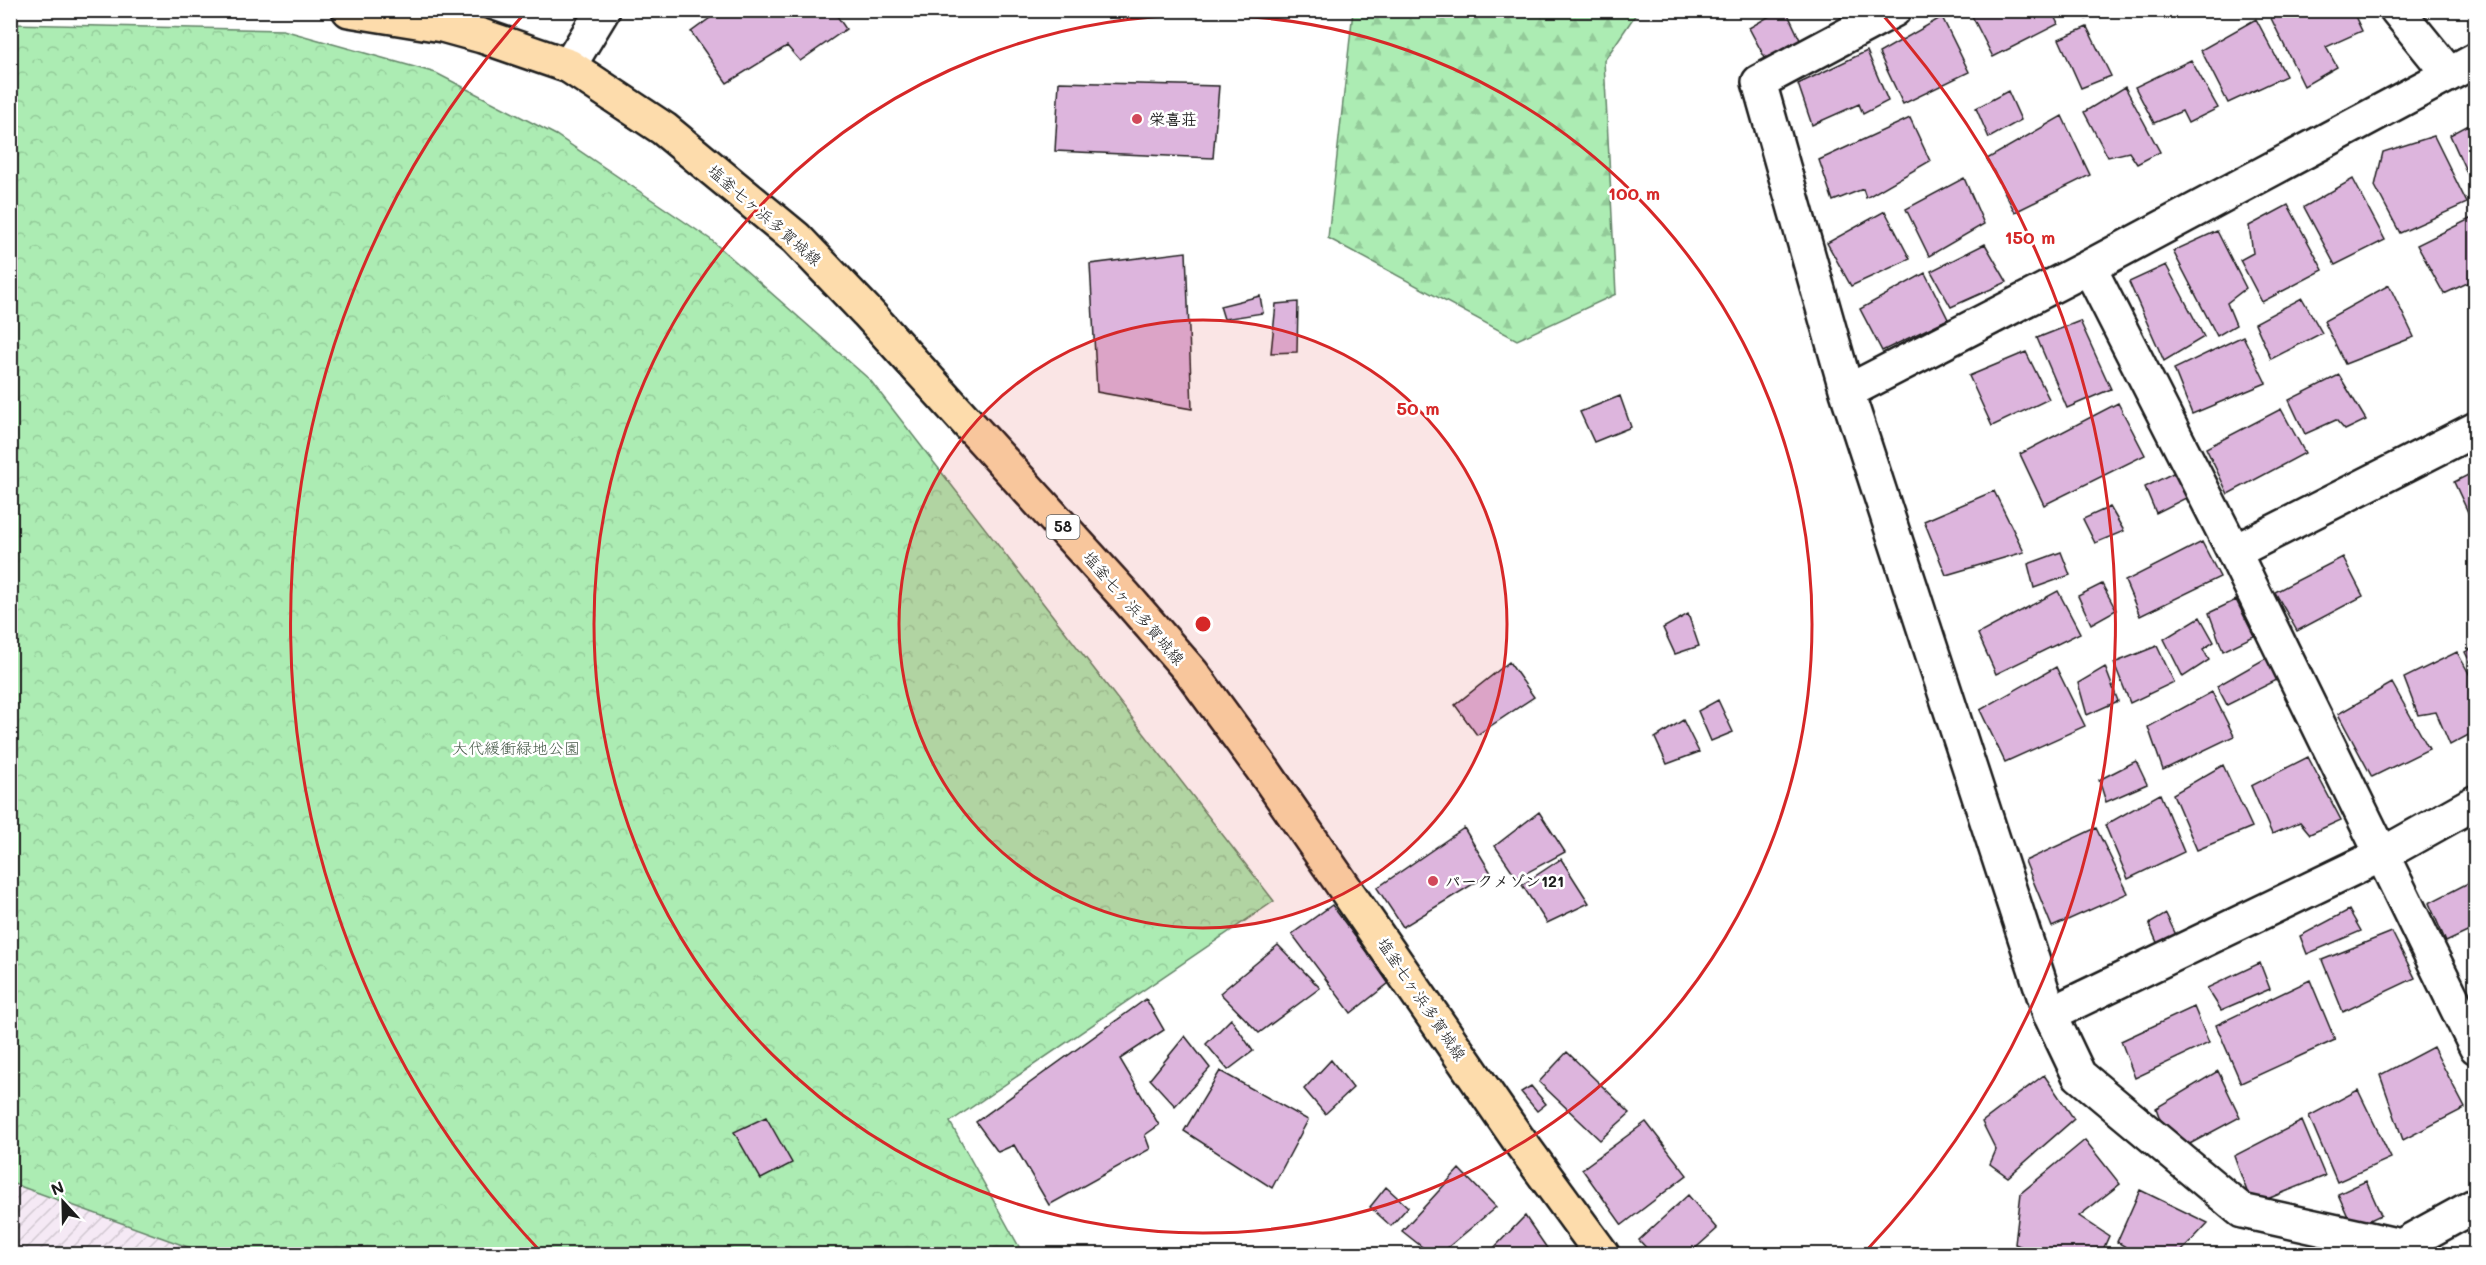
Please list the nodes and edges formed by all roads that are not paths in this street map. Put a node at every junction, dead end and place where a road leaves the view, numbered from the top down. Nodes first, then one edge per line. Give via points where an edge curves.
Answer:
1 (349, 10) edge
2 (603, 10) edge
3 (1894, 10) edge
4 (2397, 10) edge
5 (569, 66) junction
6 (2462, 67) edge
7 (2090, 267) junction
8 (1846, 392) junction
9 (2475, 429) edge
10 (2234, 552) junction
11 (2475, 802) edge
12 (2383, 855) junction
13 (2050, 1014) junction
14 (2475, 1047) edge
15 (2475, 1204) edge
16 (1602, 1254) edge

1 - 5 main road, 塩釜七ヶ浜多賀城線 / 58 via 442,25
2 - 5 street
3 - 8 street via 1759,82
4 - 6 street
5 - 16 main road, 塩釜七ヶ浜多賀城線 / 58 via 664,129 796,238 1192,673
6 - 7 street
7 - 8 street
7 - 10 street
8 - 13 street
9 - 10 street
10 - 12 street
11 - 12 street
12 - 13 street
12 - 14 street
13 - 15 street via 2079,1075 2242,1211 2401,1246

